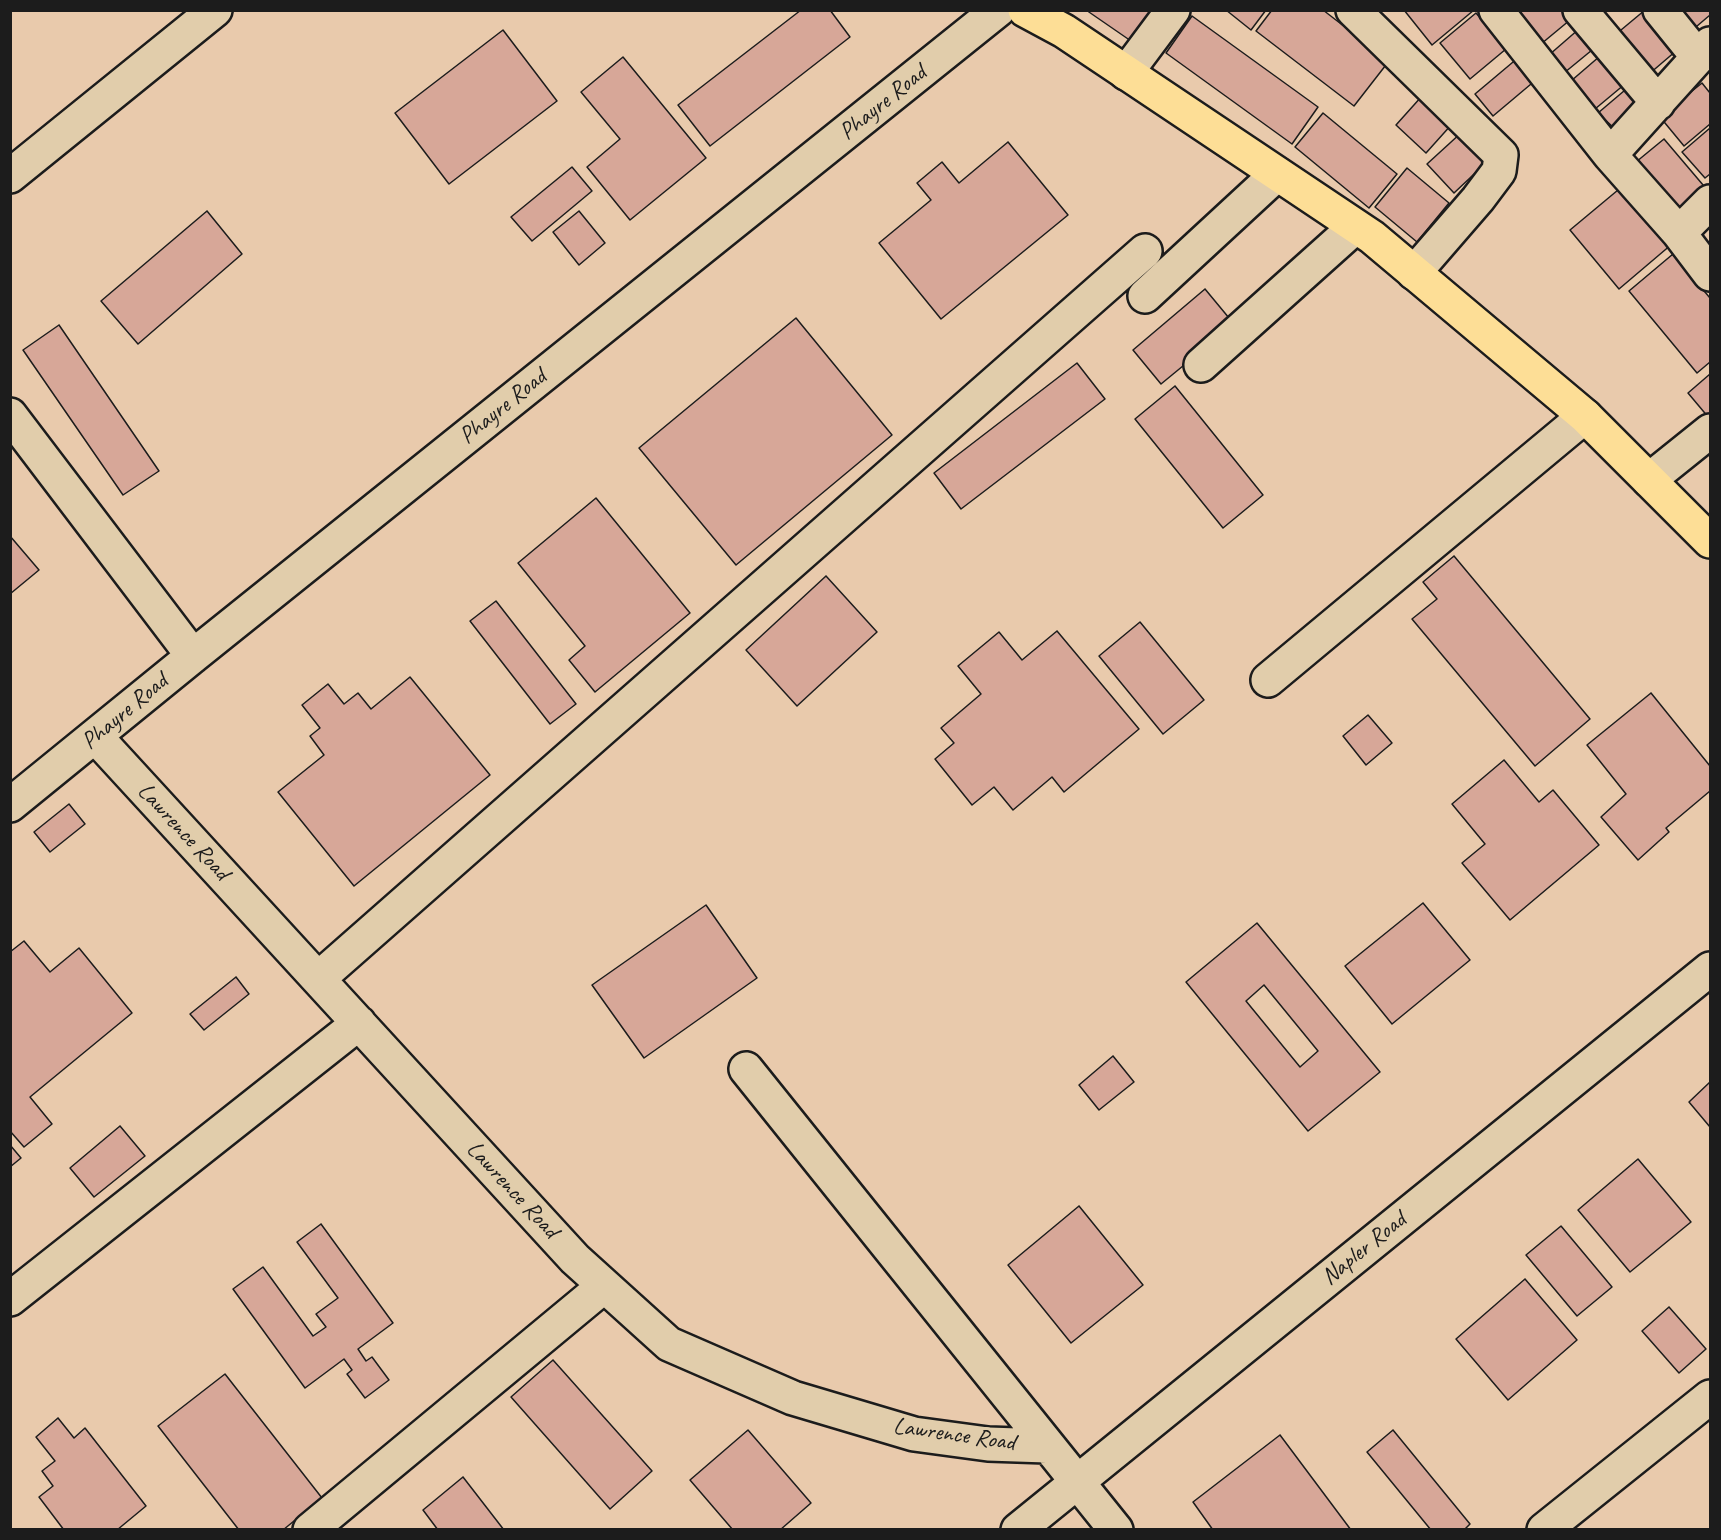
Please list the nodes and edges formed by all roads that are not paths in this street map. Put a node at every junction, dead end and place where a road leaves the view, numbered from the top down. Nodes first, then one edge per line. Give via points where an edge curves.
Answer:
1 (215, 10) edge
2 (998, 10) edge
3 (1025, 10) edge
4 (1173, 10) edge
5 (1353, 10) edge
6 (1496, 10) edge
7 (1580, 10) edge
8 (1660, 10) edge
9 (1704, 51) edge
10 (1126, 73) junction
11 (1658, 103) junction
12 (1610, 155) junction
13 (1277, 174) junction
14 (10, 176) edge
15 (1710, 202) edge
16 (1355, 227) junction
17 (1679, 233) junction
18 (1145, 251) dead end
19 (1414, 273) junction
20 (1710, 274) edge
21 (1145, 296) dead end
22 (1201, 365) dead end
23 (10, 415) edge
24 (1585, 416) junction
25 (1710, 431) edge
26 (1649, 480) junction
27 (1710, 541) edge
28 (193, 656) junction
29 (1268, 680) dead end
30 (95, 736) junction
31 (10, 805) edge
32 (1710, 969) edge
33 (318, 979) junction
34 (359, 1023) junction
35 (746, 1069) dead end
36 (604, 1286) junction
37 (10, 1299) edge
38 (1710, 1397) edge
39 (1047, 1446) junction
40 (1076, 1482) junction
41 (310, 1530) edge
42 (1018, 1530) edge
43 (1116, 1530) edge
44 (1544, 1530) edge

1 - 14 street
2 - 28 street, Phayre Road
3 - 10 highway
4 - 10 street
5 - 19 street via 1501,155 1499,171
6 - 12 street
7 - 11 street
8 - 9 street
9 - 11 street
10 - 13 highway
11 - 12 street
12 - 17 street
13 - 16 highway
13 - 21 street
15 - 17 street
16 - 19 highway
16 - 22 street
17 - 20 street
18 - 33 street
19 - 24 highway
23 - 28 street
24 - 26 highway
24 - 29 street
25 - 26 street
26 - 27 highway
28 - 30 street, Phayre Road
30 - 31 street, Phayre Road
30 - 33 street, Lawrence Road
32 - 40 street, Napler Road
33 - 34 street, Lawrence Road
34 - 36 street, Lawrence Road
34 - 37 street
35 - 39 street
36 - 39 street, Lawrence Road via 669,1344 793,1398 914,1434 988,1444
36 - 41 street
38 - 44 street
39 - 40 street
40 - 42 street, Napler Road
40 - 43 street

